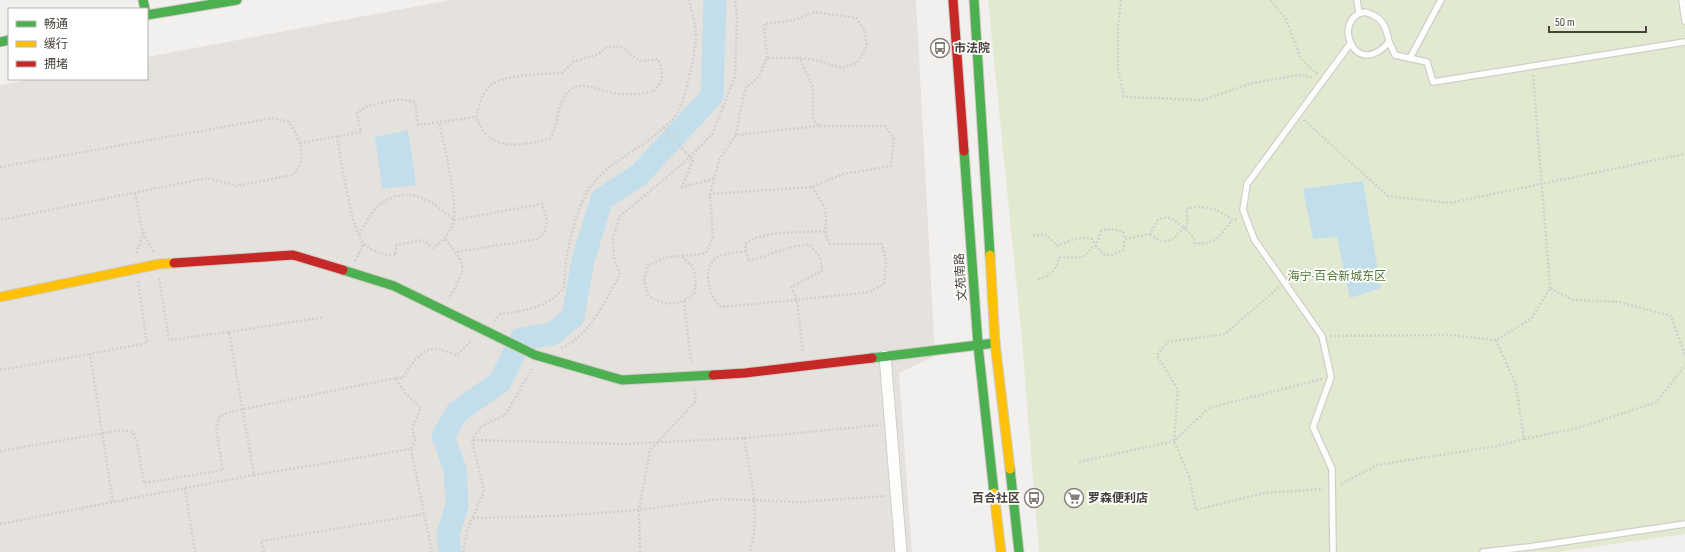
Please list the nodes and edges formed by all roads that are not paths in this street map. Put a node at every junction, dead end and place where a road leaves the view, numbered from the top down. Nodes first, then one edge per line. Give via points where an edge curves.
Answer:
1 (237, 0) edge
2 (953, 0) edge
3 (974, 0) edge
4 (1356, 0) edge
5 (1441, 0) edge
6 (1682, 0) edge
7 (1359, 13) junction
8 (148, 15) edge
9 (1685, 21) edge
10 (1389, 42) junction
11 (1685, 42) edge
12 (1350, 44) junction
13 (1410, 58) junction
14 (0, 297) edge
15 (995, 343) junction
16 (978, 345) junction
17 (885, 356) junction
18 (1685, 524) edge
19 (901, 552) edge
20 (1001, 552) edge
21 (1019, 552) edge
22 (1333, 552) edge
23 (1483, 552) edge

1 - 8 main road
2 - 16 main road, 文苑南路
3 - 15 main road
4 - 7 lane
5 - 13 lane
6 - 9 lane
7 - 10 lane via 1375,15 1382,20 1388,32
7 - 12 lane via 1352,19 1349,27
10 - 12 lane via 1383,49 1365,54 1356,52
10 - 13 lane via 1395,55
11 - 13 lane via 1433,82 1427,62
12 - 22 lane via 1247,184 1243,210 1254,239 1322,336 1331,377 1314,428 1332,469
14 - 17 main road via 157,264 293,255 394,286 537,356 622,380 745,373
15 - 16 main road
15 - 21 main road
16 - 17 main road
16 - 20 main road, 文苑南路
17 - 19 street
18 - 23 lane

